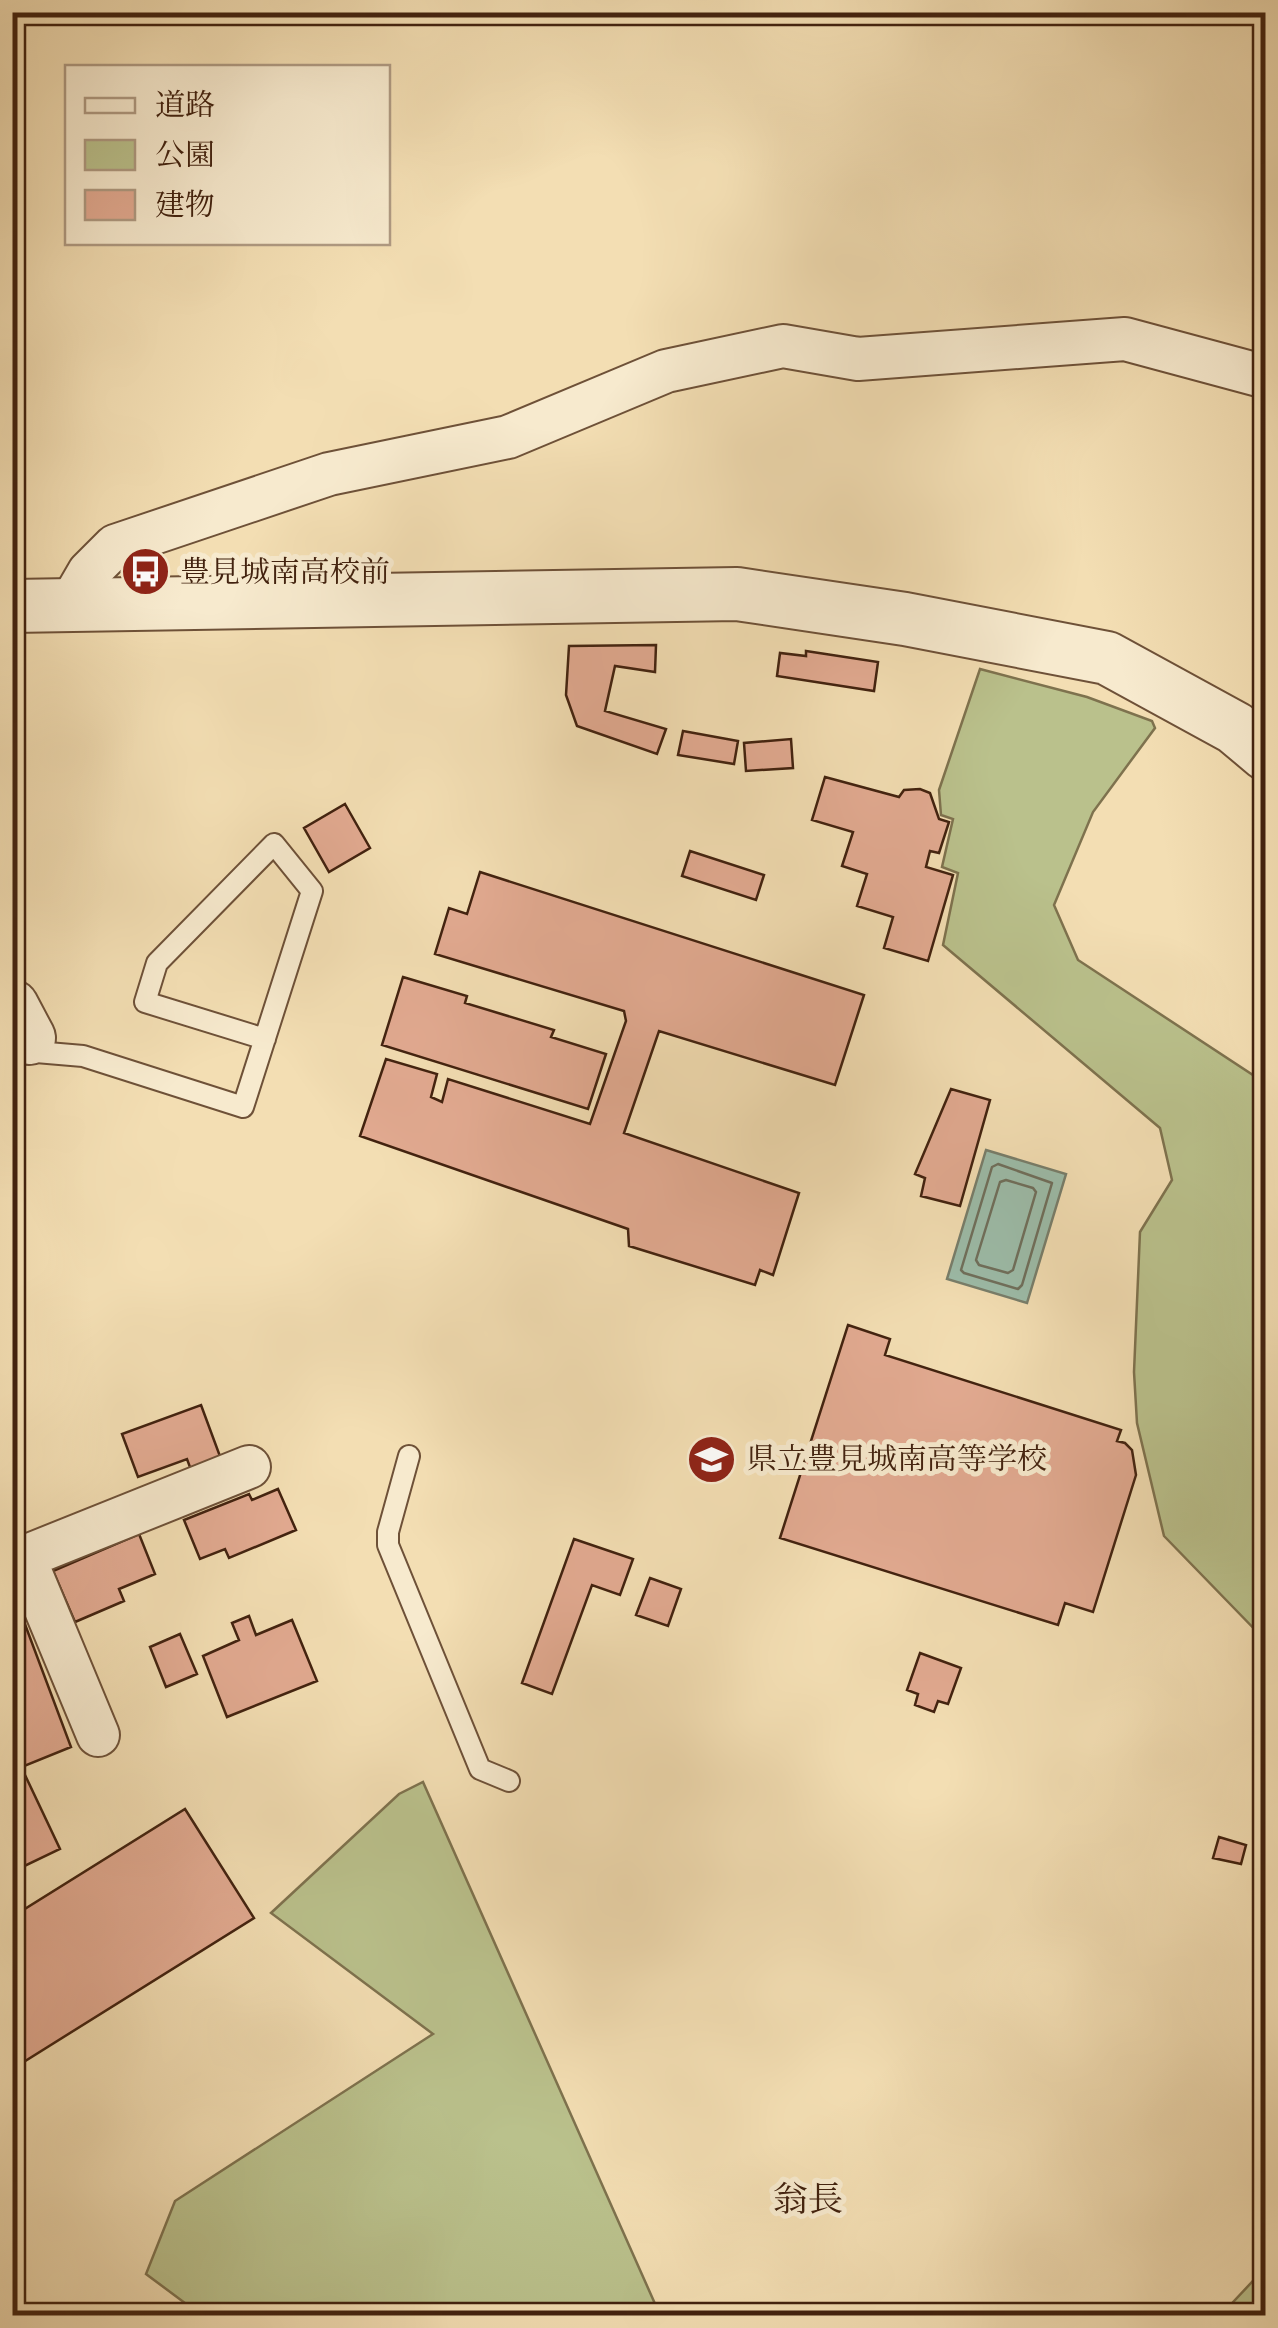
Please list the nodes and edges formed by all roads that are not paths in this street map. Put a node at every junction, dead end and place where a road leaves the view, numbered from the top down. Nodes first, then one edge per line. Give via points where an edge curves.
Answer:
1 (1266, 377) edge
2 (71, 603) junction
3 (12, 606) edge
4 (1266, 754) edge
5 (26, 1032) edge
6 (265, 1039) junction
7 (409, 1456) dead end
8 (248, 1467) dead end
9 (18, 1560) edge
10 (98, 1735) dead end
11 (509, 1780) dead end

1 - 2 street via 1125,339 858,359 783,346 666,371 508,436 329,474 115,546
2 - 3 street
2 - 4 street via 737,594 1107,658 1235,728
5 - 6 lane via 244,1107
6 - 6 lane via 312,891 274,844 157,963 146,1002
7 - 11 lane via 388,1544 480,1769
8 - 9 street
9 - 10 street

